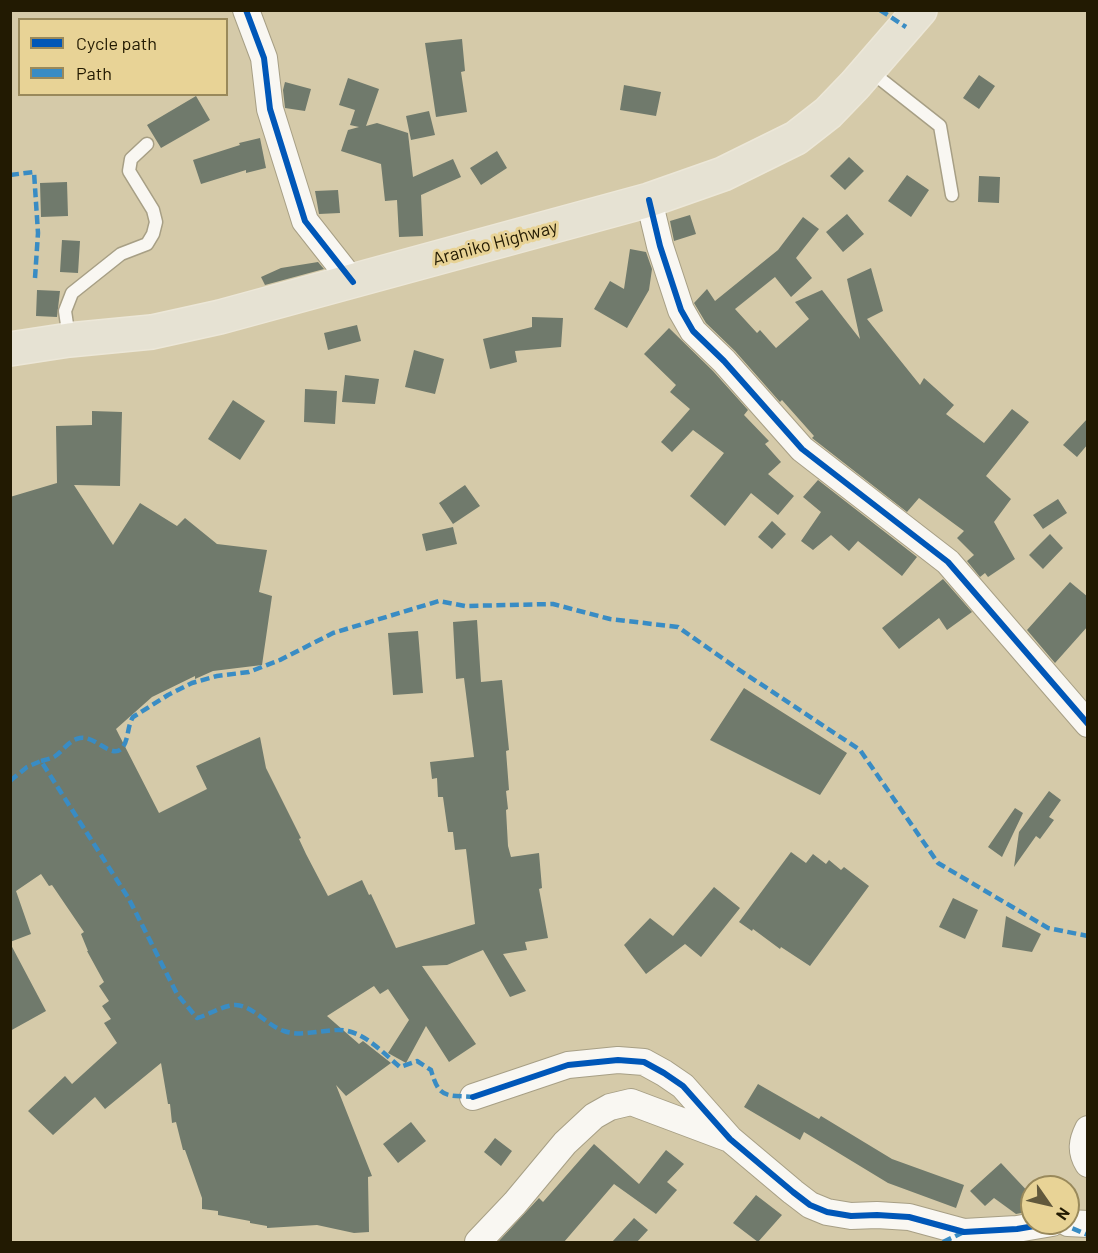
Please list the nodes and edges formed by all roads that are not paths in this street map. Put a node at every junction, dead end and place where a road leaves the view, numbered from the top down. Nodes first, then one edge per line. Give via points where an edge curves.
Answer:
1 (246, 10) edge
2 (920, 10) edge
3 (869, 69) junction
4 (147, 144) dead end
5 (952, 195) dead end
6 (649, 200) junction
7 (353, 282) junction
8 (69, 340) junction
9 (10, 349) edge
10 (1088, 724) edge
11 (473, 1097) dead end
12 (1088, 1129) edge
13 (730, 1139) junction
14 (1088, 1164) edge
15 (1020, 1228) edge
16 (478, 1242) edge

1 - 7 street via 264,58 270,109 304,221
2 - 3 highway, Araniko Highway
3 - 5 lane via 940,126
3 - 6 highway, Araniko Highway via 828,113 796,138 723,174
4 - 8 lane via 131,159 129,171 153,210 153,234 147,244 121,254 72,293 65,311
6 - 7 highway, Araniko Highway
6 - 10 street via 681,310 693,331 802,448 948,562
7 - 8 highway, Araniko Highway via 152,332
8 - 9 highway, Araniko Highway
11 - 13 street via 568,1065 618,1060 644,1062 683,1086
12 - 14 street via 1081,1142
13 - 15 street via 810,1205 827,1212 909,1217 964,1232
13 - 16 street via 631,1102 610,1107 565,1143

